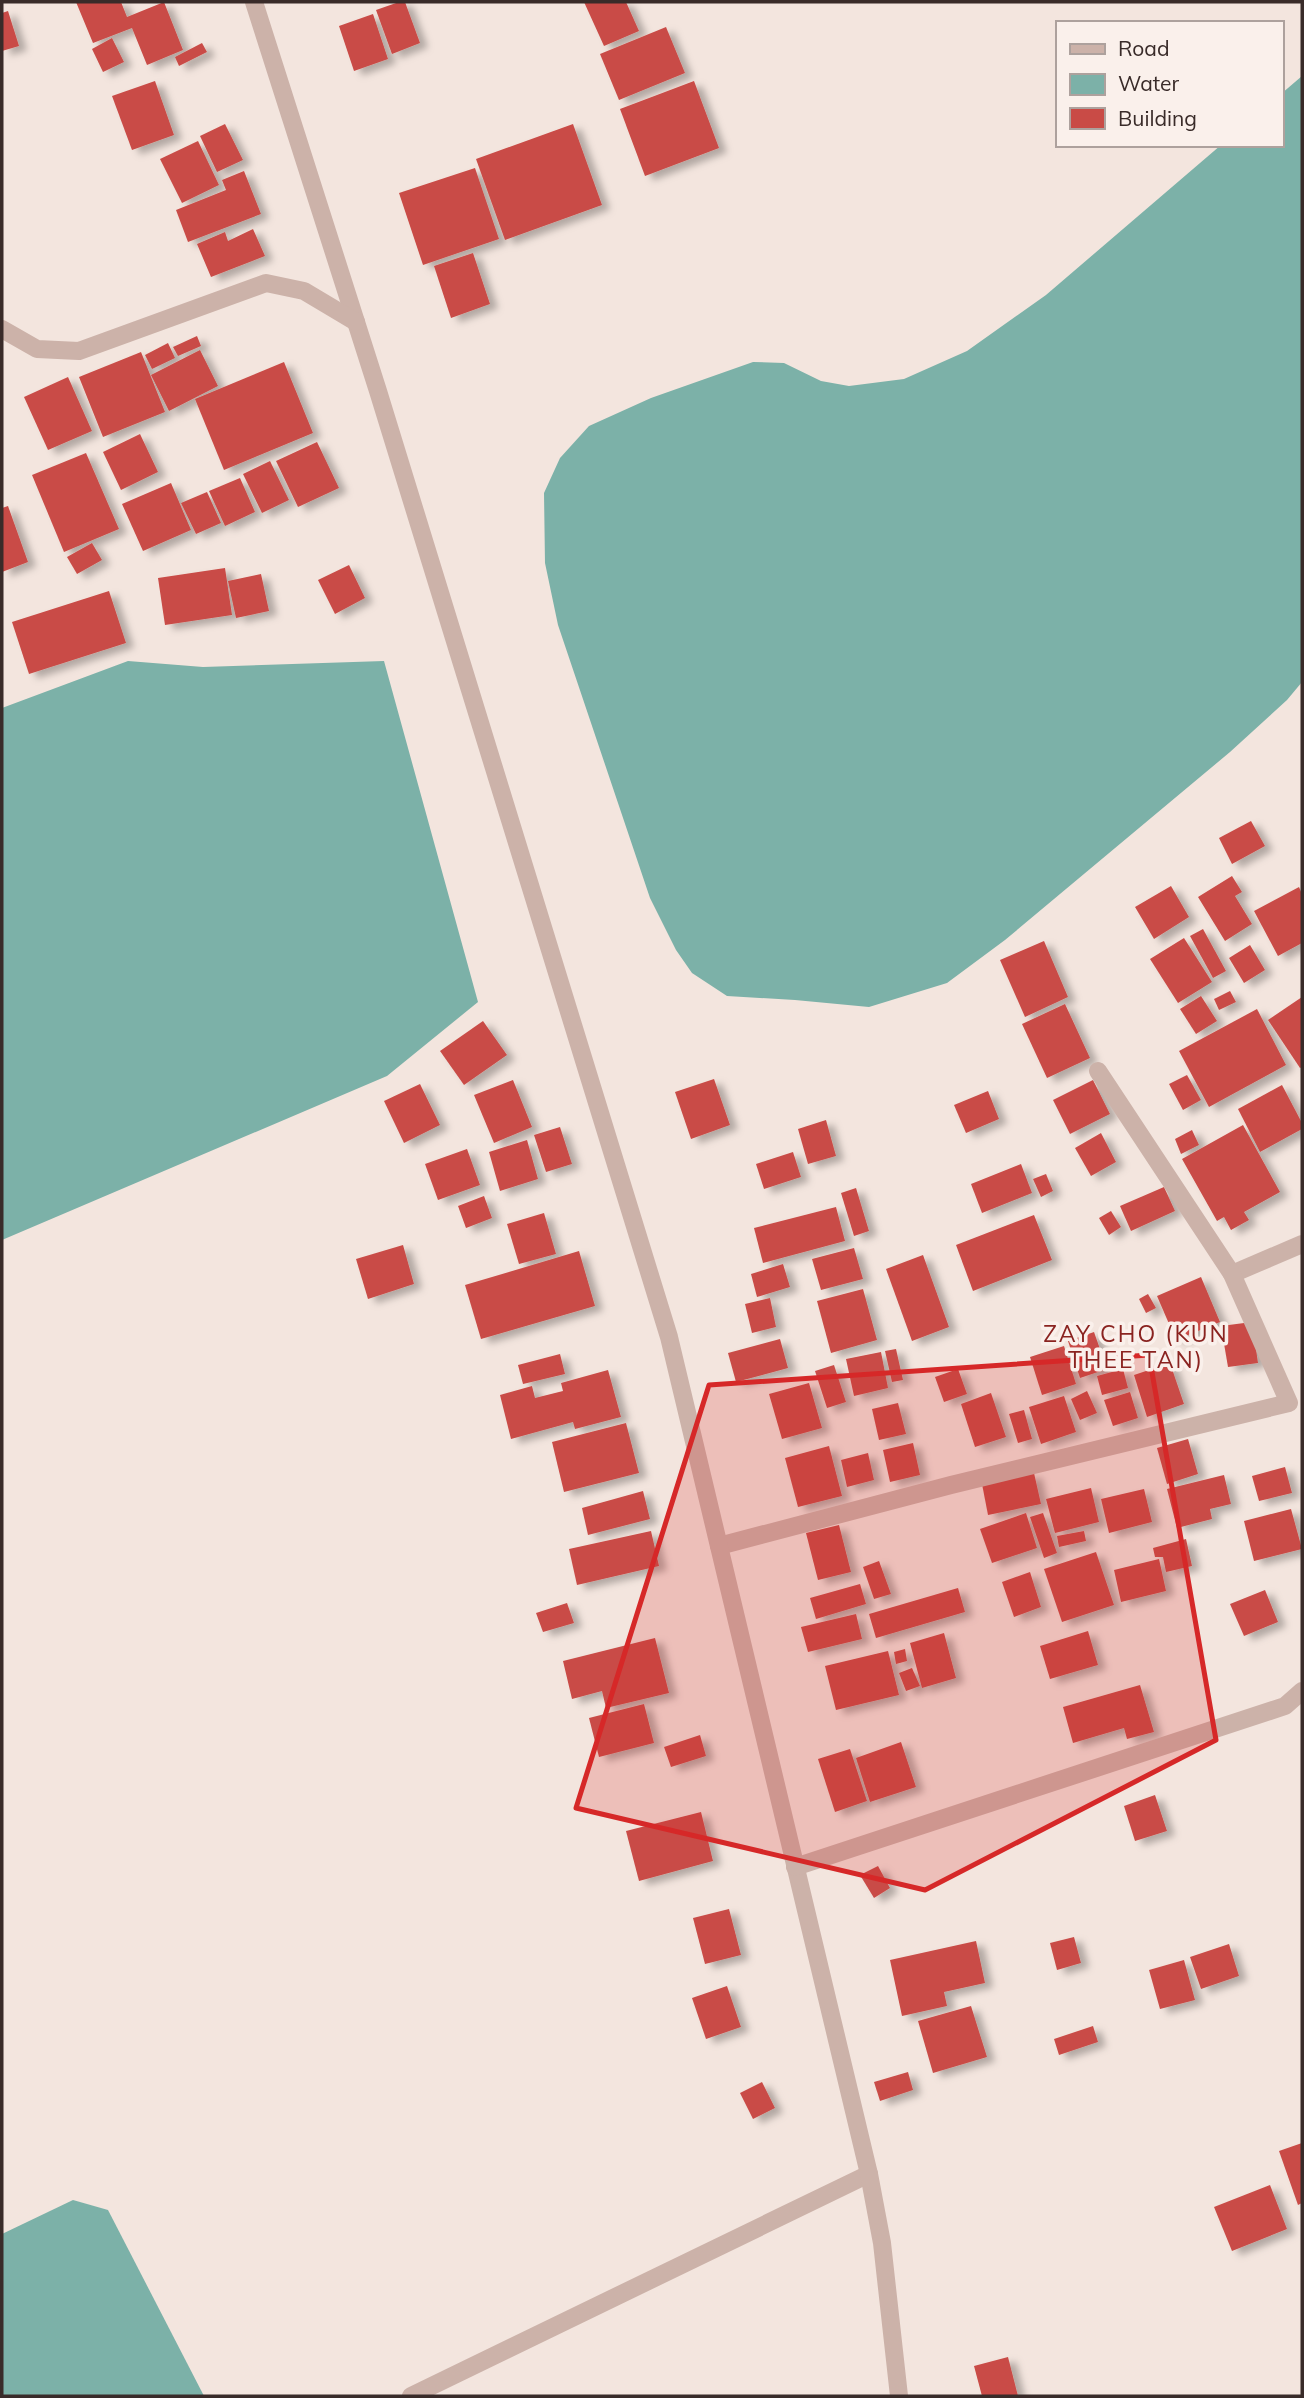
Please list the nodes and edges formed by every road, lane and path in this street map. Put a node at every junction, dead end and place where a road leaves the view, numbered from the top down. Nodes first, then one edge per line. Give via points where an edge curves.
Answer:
1 (254, 2) edge
2 (356, 322) junction
3 (2, 329) edge
4 (1098, 1071) dead end
5 (1302, 1244) edge
6 (1232, 1274) junction
7 (719, 1546) junction
8 (1302, 1691) edge
9 (795, 1867) junction
10 (869, 2174) junction
11 (411, 2396) edge
12 (899, 2396) edge

1 - 2 street
2 - 3 street via 304,291 266,283 79,351 37,349
2 - 7 street via 669,1337
4 - 6 street
5 - 6 street
6 - 7 street via 1289,1404
7 - 9 street
8 - 9 street via 1285,1706
9 - 10 street
10 - 11 street
10 - 12 street via 882,2243

